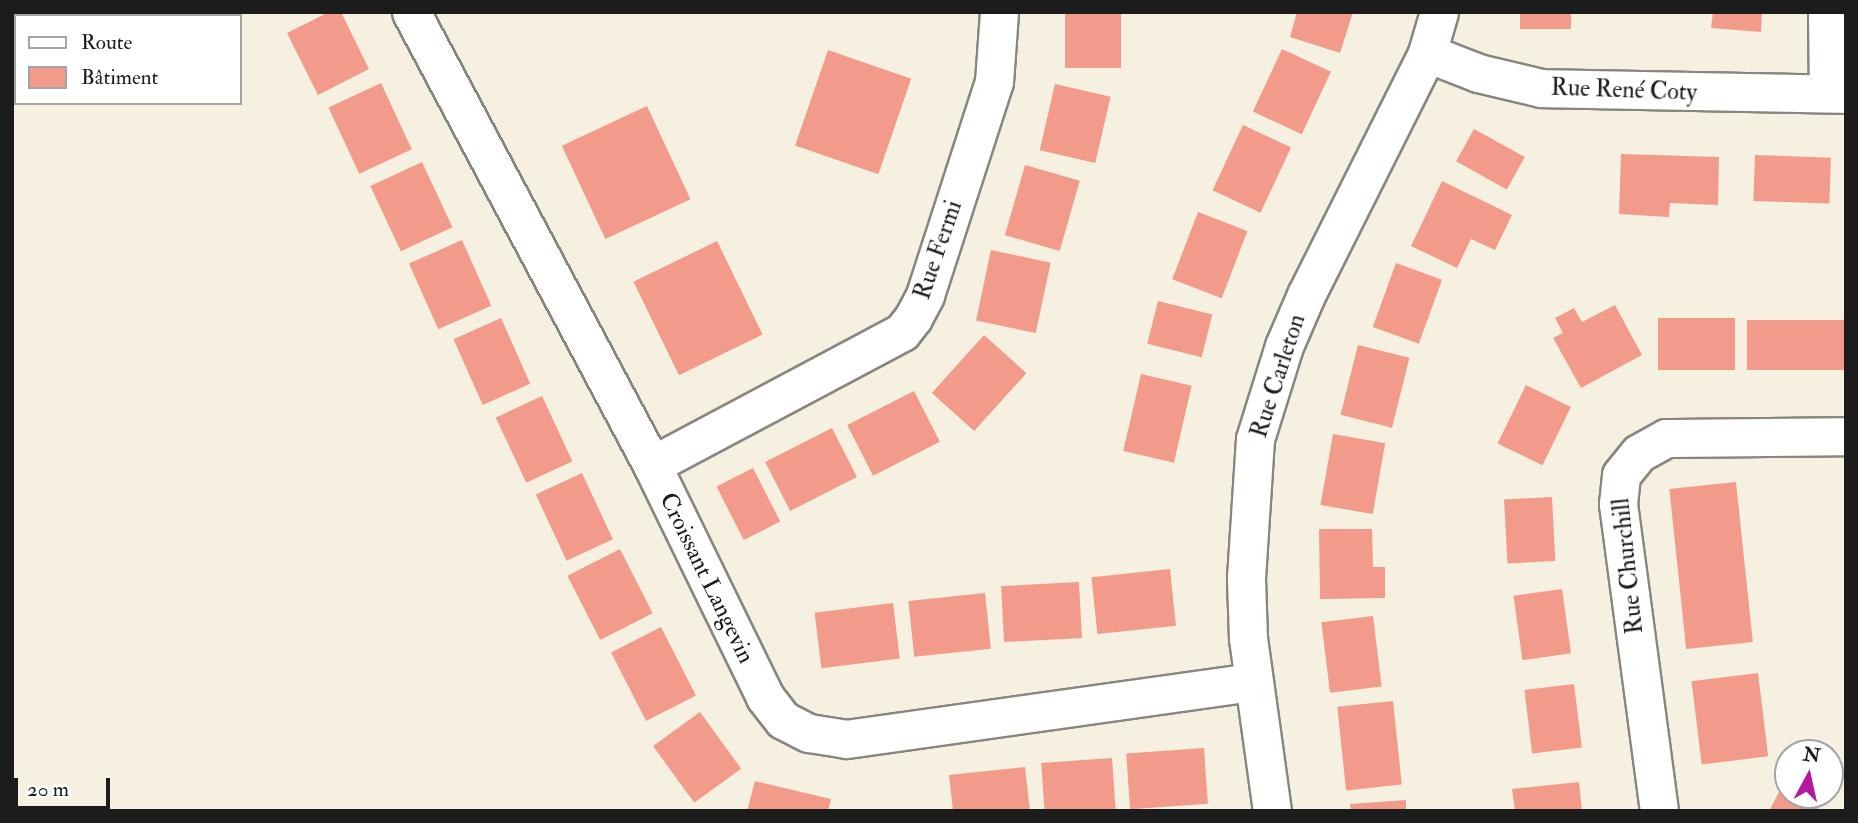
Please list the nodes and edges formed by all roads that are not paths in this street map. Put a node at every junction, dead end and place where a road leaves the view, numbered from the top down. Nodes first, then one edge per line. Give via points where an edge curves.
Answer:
1 (411, 12) edge
2 (999, 12) edge
3 (1439, 12) edge
4 (1828, 12) edge
5 (1427, 53) junction
6 (1837, 93) edge
7 (1846, 436) edge
8 (652, 465) junction
9 (1254, 682) junction
10 (1272, 811) edge
11 (1659, 811) edge

1 - 8 street, Croissant Langevin
2 - 8 street, Rue Fermi via 994,82 925,295 913,318 902,331
3 - 5 street, Rue Carleton
4 - 6 street, Rue René Coty
5 - 6 street, Rue René Coty via 1478,73 1541,88
5 - 9 street, Rue Carleton via 1306,295 1284,346 1255,439 1245,578
7 - 11 street, Rue Churchill via 1666,438 1639,453 1621,475 1619,515
8 - 9 street, Croissant Langevin via 765,697 783,719 809,733 846,739
9 - 10 street, Rue Carleton

